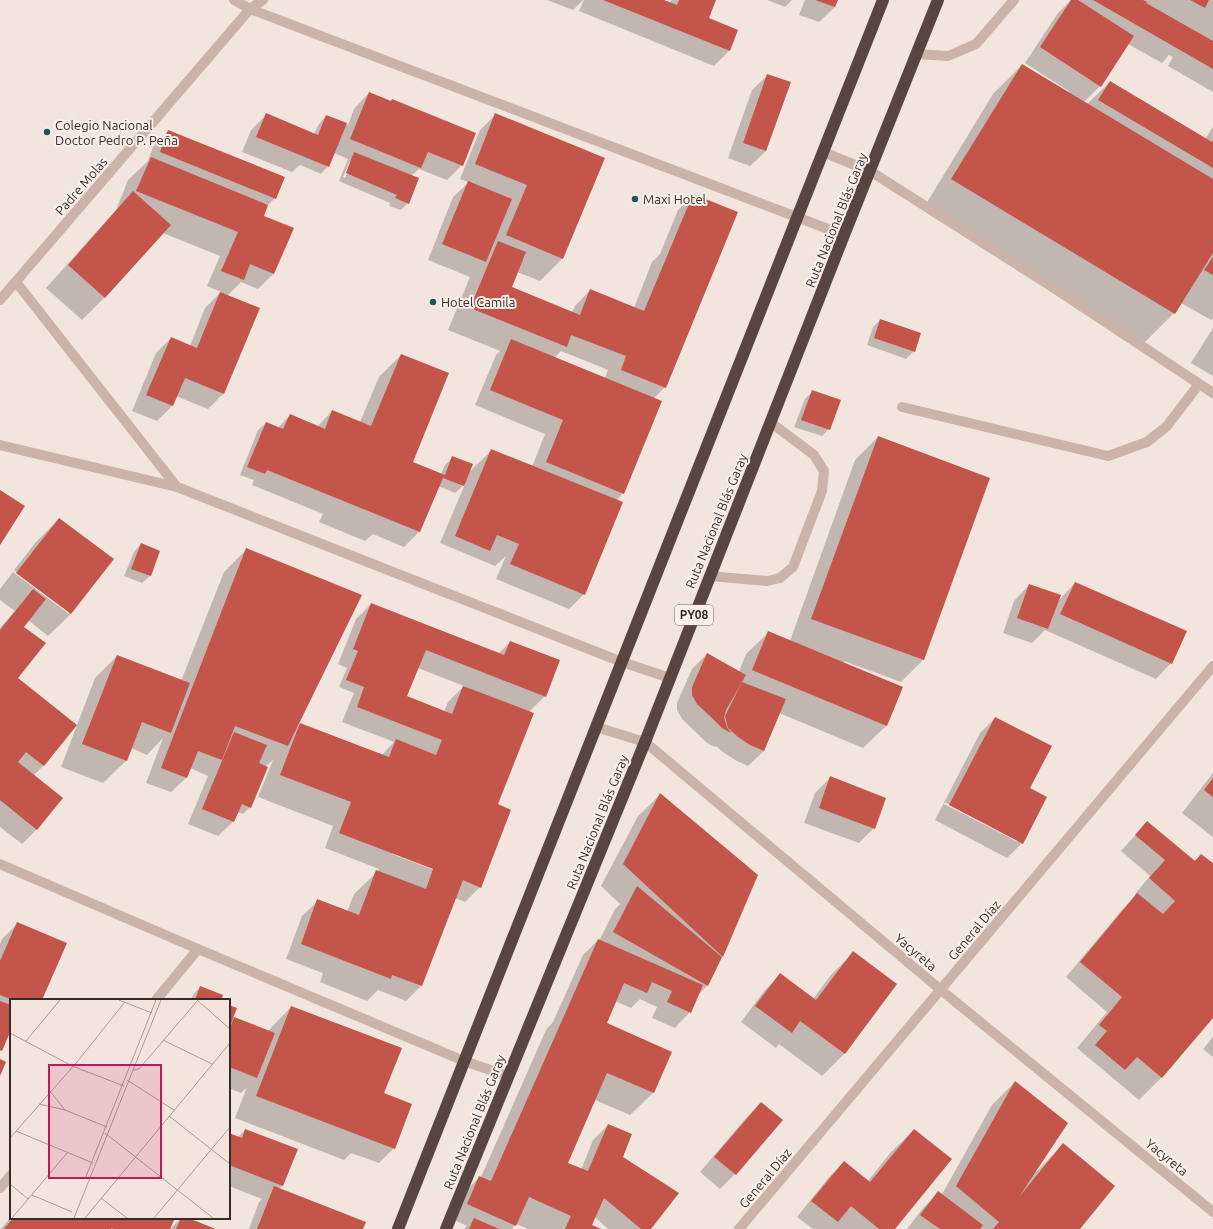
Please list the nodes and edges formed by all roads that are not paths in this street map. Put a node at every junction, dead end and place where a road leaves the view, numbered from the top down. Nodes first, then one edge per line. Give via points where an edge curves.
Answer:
1 (234, 0) edge
2 (263, 0) edge
3 (883, 0) edge
4 (938, 0) edge
5 (1014, 0) edge
6 (250, 9) junction
7 (917, 54) junction
8 (823, 152) junction
9 (870, 171) junction
10 (797, 217) junction
11 (844, 235) junction
12 (16, 282) junction
13 (0, 300) edge
14 (1199, 384) junction
15 (1213, 393) edge
16 (902, 407) dead end
17 (770, 422) junction
18 (0, 445) edge
19 (177, 487) junction
20 (709, 576) junction
21 (622, 662) junction
22 (1213, 666) edge
23 (670, 678) junction
24 (596, 727) junction
25 (645, 742) junction
26 (0, 864) edge
27 (198, 949) junction
28 (941, 990) junction
29 (157, 999) edge
30 (464, 1060) junction
31 (508, 1076) junction
32 (10, 1175) edge
33 (0, 1188) edge
34 (1213, 1212) edge
35 (398, 1229) edge
36 (446, 1229) edge
37 (740, 1229) edge

1 - 6 street
2 - 6 street, Padre Molas
3 - 8 highway
4 - 7 highway, Ruta Nacional Blás Garay / PY08
5 - 7 street via 976,44 948,56
6 - 10 street
6 - 12 street, Padre Molas
7 - 9 highway, Ruta Nacional Blás Garay / PY08
8 - 9 street
8 - 10 highway
9 - 11 highway, Ruta Nacional Blás Garay / PY08
9 - 14 street
10 - 11 street
10 - 21 highway
11 - 17 highway, Ruta Nacional Blás Garay / PY08
12 - 13 street, Padre Molas
12 - 19 street
14 - 15 street
14 - 16 street via 1167,426 1147,442 1108,456
17 - 20 highway, Ruta Nacional Blás Garay / PY08
17 - 20 street via 814,456 824,471 822,491 793,567 780,578 767,581
18 - 19 street
19 - 21 street
20 - 23 highway, Ruta Nacional Blás Garay / PY08
21 - 23 street
21 - 24 highway
22 - 28 street, General Díaz
23 - 25 highway, Ruta Nacional Blás Garay / PY08
24 - 25 street, Yacyreta
24 - 30 highway
25 - 28 street, Yacyreta
25 - 31 highway, Ruta Nacional Blás Garay / PY08
26 - 27 street
27 - 29 street
27 - 30 street
28 - 34 street, Yacyreta
28 - 37 street, General Díaz
30 - 31 street
30 - 35 highway
31 - 36 highway, Ruta Nacional Blás Garay / PY08
32 - 33 street

